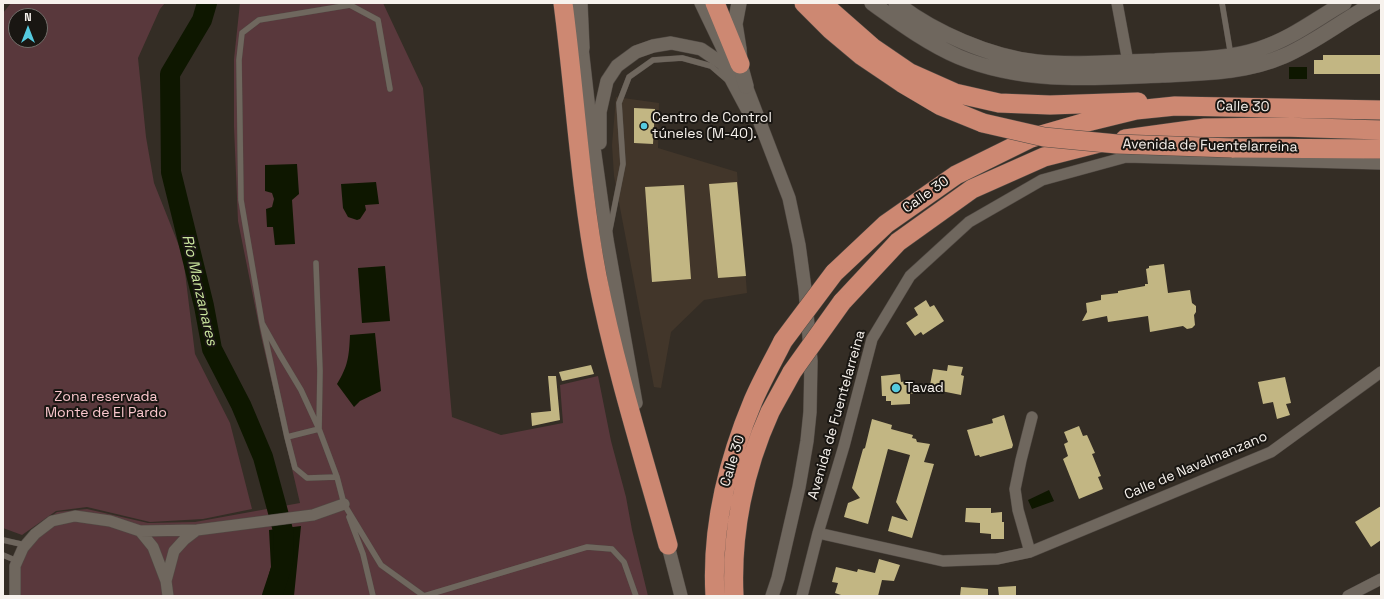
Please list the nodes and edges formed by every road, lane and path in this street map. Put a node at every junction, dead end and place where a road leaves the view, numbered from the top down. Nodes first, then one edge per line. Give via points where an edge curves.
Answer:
1 (563, 3) edge
2 (579, 3) edge
3 (701, 3) edge
4 (715, 3) edge
5 (739, 3) edge
6 (804, 3) edge
7 (822, 3) edge
8 (872, 3) edge
9 (896, 3) edge
10 (1117, 3) edge
11 (1222, 3) edge
12 (1344, 3) edge
13 (1375, 3) edge
14 (582, 48) joint
15 (867, 51) junction
16 (1231, 56) junction
17 (1128, 62) junction
18 (740, 64) junction
19 (740, 85) junction
20 (390, 89) dead end
21 (1175, 106) junction
22 (1381, 110) edge
23 (1381, 130) edge
24 (1381, 149) edge
25 (1381, 164) edge
26 (600, 188) junction
27 (607, 240) junction
28 (316, 263) dead end
29 (262, 323) junction
30 (1381, 372) edge
31 (1032, 417) dead end
32 (319, 429) junction
33 (287, 437) junction
34 (337, 477) junction
35 (344, 504) junction
36 (197, 530) junction
37 (140, 531) junction
38 (818, 533) junction
39 (3, 540) edge
40 (26, 545) junction
41 (668, 545) junction
42 (1030, 552) junction
43 (3, 555) edge
44 (17, 561) junction
45 (1381, 579) edge
46 (166, 581) junction
47 (15, 596) edge
48 (168, 596) edge
49 (373, 596) edge
50 (424, 596) edge
51 (636, 596) edge
52 (681, 596) edge
53 (715, 596) edge
54 (734, 596) edge
55 (772, 596) edge
56 (802, 596) edge
57 (1348, 596) edge

1 - 41 highway via 584,202 598,276 614,350
2 - 14 main road
3 - 19 street
4 - 18 highway
5 - 18 main road via 734,24
6 - 15 highway via 831,30
7 - 15 highway
8 - 13 main road via 925,40 976,63 1011,72 1069,78 1207,73 1254,66 1290,53
9 - 17 main road via 963,41 1020,59 1071,64
10 - 17 street
11 - 16 lane
12 - 16 main road via 1278,42
14 - 26 street
15 - 21 highway via 956,93 998,103 1050,105 1134,101
15 - 24 highway, bridge via 902,84 942,106 983,123 1044,137 1110,144
16 - 17 main road
18 - 19 main road
19 - 26 street via 723,64 701,49 670,43 636,52 617,66 607,81 600,112
19 - 27 lane via 711,66 682,58 653,60 629,77 619,103 623,164
19 - 55 street via 789,198 805,289 811,361 807,440
20 - 29 lane via 378,20 350,5 259,20 242,32 241,200
21 - 22 highway, Calle 30
21 - 53 highway, Calle 30, bridge via 1136,110 1024,141 956,175 886,224 834,274 783,341 754,399 739,438 724,487 717,527
23 - 54 highway, Calle 30, bridge via 1205,128 1097,143 1044,157 972,189 898,242 842,302 792,372 771,412 756,448 744,489 737,528 733,571
25 - 38 street, Avenida de Fuentelarreina via 1126,157 1042,180 969,222 910,276 872,339
26 - 27 street
27 - 41 street via 637,408
28 - 32 lane via 320,371
29 - 32 lane via 302,390
29 - 33 lane
30 - 42 street, Calle de Navalmanzano via 1272,452
31 - 42 street via 1016,489 1018,510
32 - 33 lane
32 - 34 lane
33 - 34 lane via 295,468 307,478
34 - 35 lane
35 - 36 street via 313,515
35 - 49 lane via 363,554
35 - 50 lane via 381,565
36 - 37 street
36 - 46 street via 174,551
37 - 40 street via 110,521 75,516 52,521
37 - 46 street via 153,547
38 - 42 street, Calle de Navalmanzano via 943,561 996,559
38 - 56 street, Avenida de Fuentelarreina
39 - 40 lane
40 - 44 street
41 - 52 street
43 - 44 lane
44 - 47 street
45 - 57 street
46 - 48 street
50 - 51 lane via 587,548 612,549 624,562

